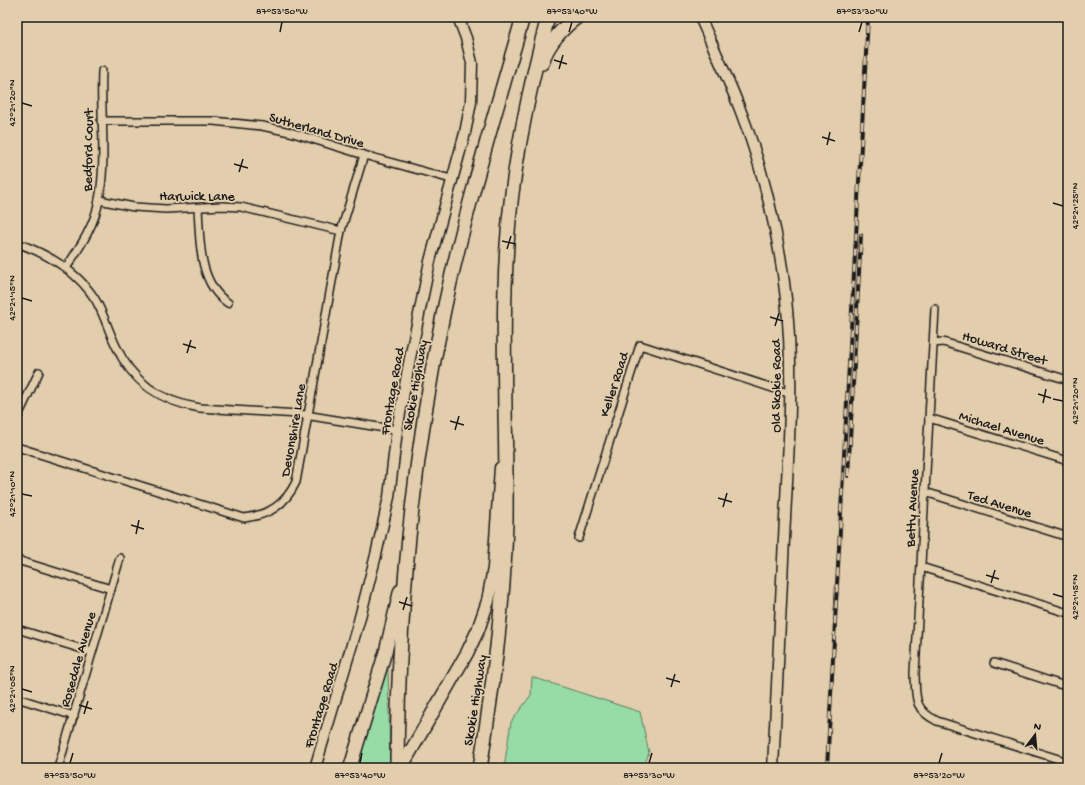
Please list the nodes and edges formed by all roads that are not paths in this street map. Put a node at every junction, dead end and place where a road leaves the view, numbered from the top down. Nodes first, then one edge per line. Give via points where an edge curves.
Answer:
1 (458, 17) edge
2 (523, 17) edge
3 (548, 17) edge
4 (577, 17) edge
5 (700, 17) edge
6 (102, 71) dead end
7 (101, 121) junction
8 (364, 155) junction
9 (516, 161) junction
10 (451, 179) junction
11 (99, 200) junction
12 (198, 208) junction
13 (341, 230) junction
14 (17, 243) edge
15 (66, 268) junction
16 (228, 303) dead end
17 (935, 310) dead end
18 (934, 343) junction
19 (39, 372) dead end
20 (1068, 380) edge
21 (791, 394) junction
22 (308, 416) junction
23 (17, 418) edge
24 (929, 418) junction
25 (504, 419) junction
26 (397, 430) junction
27 (17, 446) edge
28 (1068, 461) edge
29 (925, 492) junction
30 (1068, 537) edge
31 (579, 538) dead end
32 (120, 558) dead end
33 (17, 560) edge
34 (921, 567) junction
35 (404, 574) junction
36 (111, 589) junction
37 (1068, 613) edge
38 (17, 629) edge
39 (499, 642) junction
40 (92, 652) junction
41 (994, 663) dead end
42 (1068, 687) edge
43 (17, 698) edge
44 (74, 716) junction
45 (1068, 762) edge
46 (58, 768) edge
47 (315, 768) edge
48 (350, 768) edge
49 (397, 768) edge
50 (401, 768) edge
51 (480, 768) edge
52 (488, 768) edge
53 (773, 768) edge

1 - 10 street, Frontage Road via 469,49 473,77 471,102
2 - 35 highway, Skokie Highway via 476,182 444,311 420,444
3 - 9 highway, Skokie Highway via 531,83
4 - 9 highway via 559,33 544,58 525,140
5 - 21 street, Old Skokie Road via 741,112 764,186 786,298
6 - 7 street, Bedford Court
7 - 8 street, Sutherland Drive via 241,123 290,132
7 - 11 street, Bedford Court via 102,173
8 - 10 street, Sutherland Drive
8 - 13 street, Devonshire Lane
9 - 25 highway, Skokie Highway via 505,274
10 - 26 street, Frontage Road via 430,261
11 - 12 street, Harwick Lane via 134,207
11 - 15 street, Bedford Court via 83,242
12 - 13 street, Harwick Lane via 241,207
12 - 16 street via 200,241 206,273 214,292
13 - 22 street, Devonshire Lane
14 - 15 street via 44,254
15 - 22 street via 94,298 122,358 133,375 150,391 186,406
17 - 18 street, Betty Avenue
18 - 20 street, Howard Street via 943,342
18 - 24 street, Betty Avenue
19 - 23 street
21 - 31 street, Keller Road via 640,345
21 - 53 street, Old Skokie Road
22 - 26 street
22 - 27 street, Devonshire Lane via 296,482 290,494 273,510 244,518
24 - 28 street, Michael Avenue
24 - 29 street, Betty Avenue
25 - 39 highway, Skokie Highway via 506,523
25 - 50 main road via 494,568 488,601 467,653
26 - 47 street, Frontage Road via 389,497 376,554 359,621
29 - 30 street, Ted Avenue
29 - 34 street, Betty Avenue
32 - 36 street, Rosedale Avenue
33 - 36 street
34 - 37 street
34 - 45 street, Betty Avenue via 915,673 916,693 924,714 937,721
35 - 48 main road via 386,650
35 - 49 highway, Skokie Highway via 398,681
36 - 40 street, Rosedale Avenue
38 - 40 street
39 - 51 highway, Skokie Highway
39 - 52 highway via 497,706
40 - 44 street, Rosedale Avenue
41 - 42 street
43 - 44 street
44 - 46 street, Rosedale Avenue

